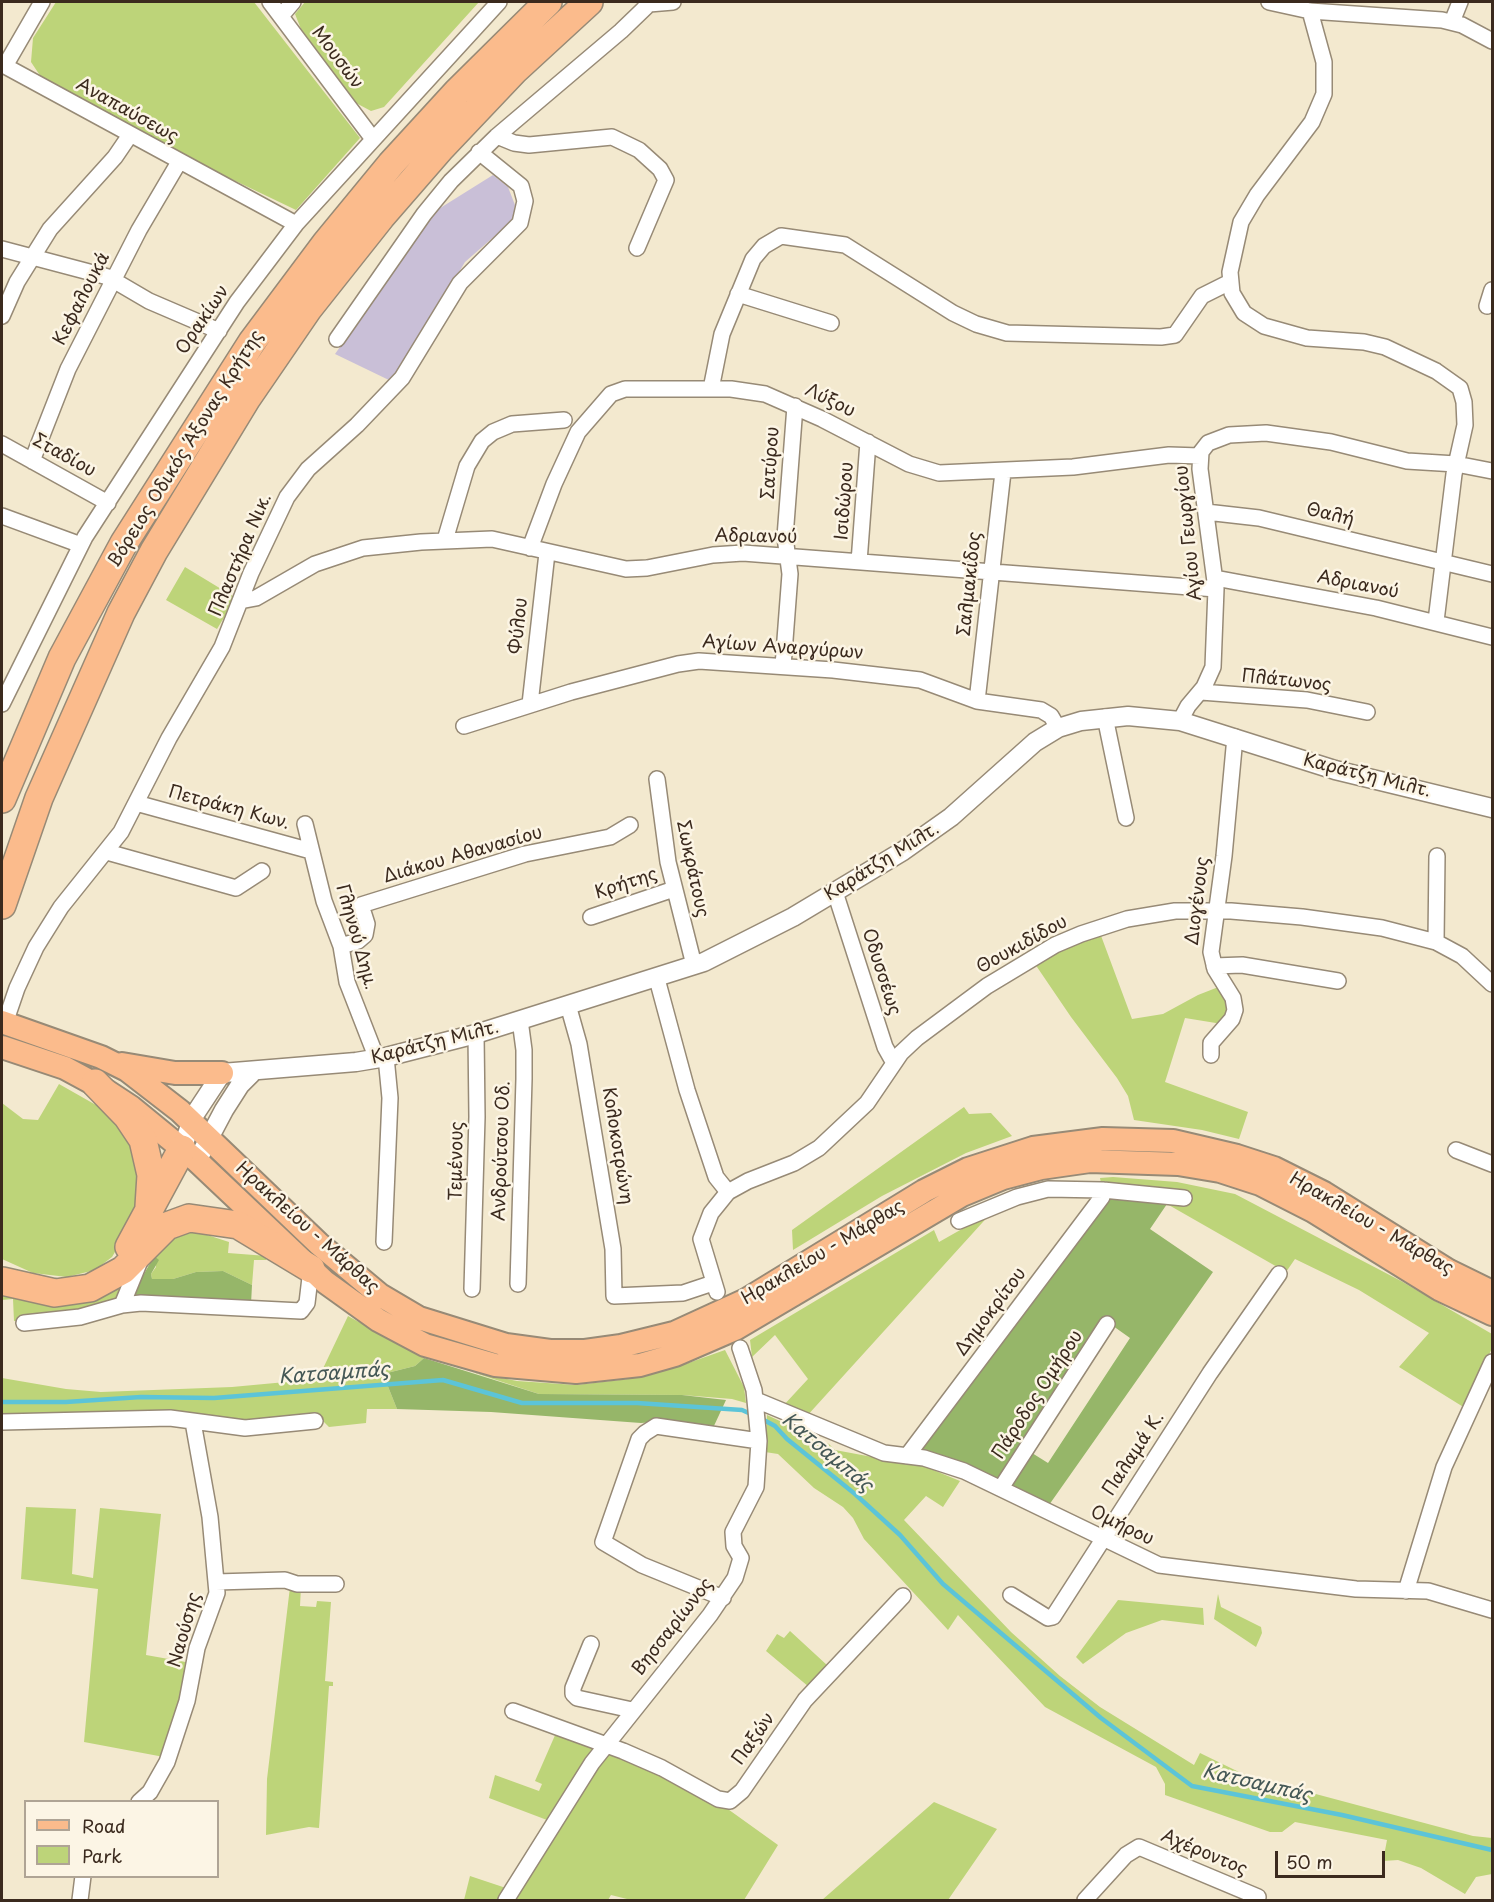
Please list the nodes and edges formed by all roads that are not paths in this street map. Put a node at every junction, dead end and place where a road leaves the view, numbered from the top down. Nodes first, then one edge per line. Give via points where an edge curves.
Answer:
1 (42, 2) edge
2 (270, 2) edge
3 (293, 2) edge
4 (499, 2) edge
5 (548, 2) edge
6 (589, 2) edge
7 (673, 2) edge
8 (1269, 2) edge
9 (1460, 2) edge
10 (647, 3) edge
11 (1310, 11) junction
12 (281, 16) junction
13 (1452, 22) junction
14 (1492, 41) edge
15 (3, 68) edge
16 (130, 135) junction
17 (497, 136) junction
18 (373, 139) junction
19 (479, 152) junction
20 (179, 162) junction
21 (296, 224) junction
22 (637, 248) dead end
23 (2, 249) edge
24 (32, 258) junction
25 (113, 279) junction
26 (1230, 282) junction
27 (1492, 290) edge
28 (738, 294) junction
29 (1487, 306) dead end
30 (2, 316) edge
31 (831, 323) dead end
32 (219, 330) junction
33 (337, 339) dead end
34 (711, 389) junction
35 (795, 406) junction
36 (564, 420) dead end
37 (868, 442) junction
38 (2, 444) edge
39 (1200, 456) junction
40 (32, 461) junction
41 (1456, 464) junction
42 (1492, 471) edge
43 (1003, 472) junction
44 (108, 502) junction
45 (1206, 512) junction
46 (2, 516) edge
47 (445, 540) junction
48 (81, 545) junction
49 (530, 548) junction
50 (547, 553) junction
51 (787, 556) junction
52 (1445, 561) junction
53 (860, 562) junction
54 (991, 572) junction
55 (1492, 574) edge
56 (1216, 583) junction
57 (240, 601) junction
58 (1436, 621) junction
59 (1492, 637) edge
60 (783, 666) junction
61 (1201, 692) junction
62 (977, 701) junction
63 (2, 704) edge
64 (530, 704) junction
65 (1367, 712) dead end
66 (1106, 717) junction
67 (1180, 721) junction
68 (464, 726) dead end
69 (1058, 728) junction
70 (1235, 737) junction
71 (657, 779) dead end
72 (2, 799) edge
73 (136, 803) junction
74 (1492, 808) edge
75 (1126, 818) dead end
76 (305, 824) dead end
77 (630, 825) dead end
78 (311, 851) junction
79 (107, 852) junction
80 (1437, 856) dead end
81 (262, 871) dead end
82 (674, 889) junction
83 (835, 892) junction
84 (2, 905) edge
85 (1215, 910) junction
86 (591, 917) dead end
87 (1436, 942) junction
88 (341, 946) junction
89 (694, 965) junction
90 (1214, 966) junction
91 (657, 979) junction
92 (1338, 981) dead end
93 (1492, 984) edge
94 (568, 1005) junction
95 (520, 1020) junction
96 (3, 1022) edge
97 (476, 1034) junction
98 (2, 1047) edge
99 (1211, 1055) dead end
100 (382, 1058) junction
101 (116, 1063) junction
102 (894, 1063) junction
103 (254, 1071) junction
104 (222, 1073) junction
105 (94, 1083) junction
106 (191, 1121) junction
107 (196, 1149) junction
108 (1456, 1150) dead end
109 (1492, 1164) edge
110 (1103, 1190) junction
111 (728, 1192) junction
112 (1184, 1198) dead end
113 (958, 1221) dead end
114 (146, 1238) junction
115 (384, 1242) dead end
116 (2, 1267) edge
117 (311, 1269) junction
118 (1279, 1274) dead end
119 (2, 1281) edge
120 (518, 1284) dead end
121 (472, 1289) dead end
122 (1492, 1292) edge
123 (614, 1296) joint
124 (122, 1305) junction
125 (1492, 1314) edge
126 (24, 1323) dead end
127 (1107, 1324) dead end
128 (740, 1348) dead end
129 (1492, 1362) edge
130 (756, 1404) junction
131 (315, 1421) dead end
132 (2, 1422) edge
133 (193, 1422) junction
134 (759, 1437) junction
135 (907, 1456) junction
136 (1001, 1488) junction
137 (1104, 1538) junction
138 (216, 1582) junction
139 (336, 1584) dead end
140 (1406, 1590) junction
141 (1011, 1595) dead end
142 (903, 1596) dead end
143 (723, 1598) junction
144 (1492, 1610) edge
145 (591, 1644) dead end
146 (632, 1710) junction
147 (513, 1711) dead end
148 (606, 1744) junction
149 (141, 1800) edge
150 (83, 1878) edge
151 (1258, 1897) dead end
152 (80, 1900) edge
153 (506, 1900) edge
154 (1085, 1900) edge

1 - 15 street, Αναπαύσεως
2 - 12 street, Μουσών
3 - 12 street
4 - 18 street, Ορακίων
5 - 72 highway, Βόρειος Οδικός Άξονας Κρήτης via 391,164 252,342 124,543 62,658
6 - 84 highway, Βόρειος Οδικός Άξονας Κρήτης via 515,70 441,148 308,309 252,389 121,613 39,798
7 - 10 street
8 - 11 street
9 - 13 street
10 - 17 street via 621,31
11 - 13 street
11 - 26 street via 1324,62 1322,101 1312,122 1241,222
12 - 18 street, Μουσών
13 - 14 street
15 - 16 street, Αναπαύσεως
16 - 20 street, Αναπαύσεως
16 - 24 street via 57,220
17 - 19 street
17 - 22 street via 530,145 609,137 639,150 662,171 666,180
18 - 21 street, Ορακίων
19 - 33 street via 428,208
19 - 57 street, Πλαστήρα Νικ. via 521,186 525,201 522,220 460,283 402,378 295,484 274,521
20 - 21 street, Αναπαύσεως
20 - 25 street, Κεφαλουκά
21 - 32 street, Ορακίων
23 - 24 street
24 - 25 street
24 - 30 street
25 - 32 street via 149,301
25 - 40 street, Κεφαλουκά via 68,369
26 - 28 street via 1202,296 1175,334 1161,337 1007,333 953,313 845,245 781,236 764,246 753,259
26 - 41 street via 1240,309 1264,326 1307,338 1385,347 1453,382 1462,393 1465,411
27 - 29 street
28 - 31 street
28 - 34 street via 722,334
32 - 44 street, Ορακίων
34 - 35 street, Λύξου via 754,392
34 - 49 street, Λύξου via 625,389 611,394 570,447
35 - 37 street, Λύξου
35 - 51 street, Σατύρου via 785,537
36 - 47 street via 512,424 482,441 467,466
37 - 43 street, Λύξου via 932,472
37 - 53 street, Ισιδώρου
38 - 40 street, Σταδίου
39 - 41 street, Αγίου Γεωργίου via 1205,446 1218,437 1266,433 1331,442 1407,461
39 - 43 street, Λύξου via 1169,455
39 - 45 street, Αγίου Γεωργίου
40 - 44 street, Σταδίου
41 - 42 street, Αγίου Γεωργίου
41 - 52 street
43 - 54 street, Σαλμακίδος
44 - 48 street, Ορακίων
45 - 52 street, Θαλή via 1259,518
45 - 56 street, Αγίου Γεωργίου
46 - 48 street
47 - 49 street, Αδριανού via 498,539
47 - 57 street, Αδριανού via 373,546 346,553 291,576 252,600
48 - 63 street, Ορακίων
49 - 50 street, Αδριανού
50 - 51 street, Αδριανού via 626,569 722,554
50 - 64 street, Φύλου
51 - 53 street, Αδριανού
51 - 60 street, Σατύρου via 790,574
52 - 55 street, Θαλή
52 - 58 street
53 - 54 street, Αδριανού
54 - 56 street, Αδριανού
54 - 62 street, Σαλμακίδος
56 - 58 street, Αδριανού
56 - 61 street, Αγίου Γεωργίου via 1213,666
57 - 73 street, Πλαστήρα Νικ. via 222,647
58 - 59 street, Αδριανού
60 - 62 street, Αγίων Αναργύρων via 920,680
60 - 64 street, Αγίων Αναργύρων via 693,661
61 - 65 street, Πλάτωνος via 1307,700
61 - 67 street, Αγίου Γεωργίου
62 - 69 street, Αγίων Αναργύρων via 1041,710 1051,716
64 - 68 street, Αγίων Αναργύρων
66 - 67 street, Καράτζη Μιλτ.
66 - 69 street, Καράτζη Μιλτ.
66 - 75 street
67 - 70 street, Καράτζη Μιλτ.
69 - 83 street, Καράτζη Μιλτ. via 1035,742 941,825
70 - 74 street, Καράτζη Μιλτ. via 1335,770
70 - 85 street, Διογένους
71 - 82 street, Σωκράτους
73 - 78 street, Πετράκη Κων.
73 - 79 street, Πλαστήρα Νικ.
76 - 78 street, Γληνού Δημ.
77 - 88 street, Διάκου Αθανασίου via 610,837 525,854 361,905 367,924 365,935
78 - 88 street, Γληνού Δημ.
79 - 81 street via 236,888
79 - 96 street, Πλαστήρα Νικ. via 49,925 25,968
80 - 87 street
82 - 86 street, Κρήτης
82 - 89 street, Σωκράτους
83 - 89 street, Καράτζη Μιλτ. via 749,940
83 - 102 street, Οδυσσέως
85 - 87 street, Θουκιδίδου via 1354,924
85 - 90 street, Διογένους via 1210,952
85 - 102 street, Θουκιδίδου via 1175,911 1127,919 1061,942 963,1004 917,1038
87 - 93 street, Θουκιδίδου via 1454,950
88 - 100 street, Γληνού Δημ. via 347,982
89 - 91 street, Καράτζη Μιλτ.
90 - 92 street via 1242,964
90 - 99 street, Διογένους via 1233,998 1235,1010 1211,1043
91 - 94 street, Καράτζη Μιλτ.
91 - 111 street via 687,1090 716,1177
94 - 95 street, Καράτζη Μιλτ.
94 - 123 street, Κολοκοτρώνη via 581,1056 614,1249
95 - 97 street, Καράτζη Μιλτ.
95 - 120 street, Ανδρούτσου Οδ. via 524,1079
96 - 101 main road
97 - 100 street, Καράτζη Μιλτ.
97 - 121 street, Τεμένους
98 - 105 main road via 49,1062
100 - 103 street, Καράτζη Μιλτ.
100 - 115 street, Γληνού Δημ. via 390,1098
101 - 104 main road via 175,1073
101 - 106 main road, Ηρακλείου - Μάρθας
102 - 111 street, Θουκιδίδου via 867,1103 819,1148
103 - 104 street, Καράτζη Μιλτ.
103 - 107 street
104 - 106 street
105 - 107 main road
105 - 114 highway via 134,1123 147,1148 152,1187
106 - 107 main road, Ηρακλείου - Μάρθας
107 - 114 highway
107 - 117 main road, Ηρακλείου - Μάρθας
107 - 122 main road, Ηρακλείου - Μάρθας via 380,1295 419,1318 520,1348 568,1352 604,1349 687,1328 746,1300 968,1168 1033,1148 1102,1140 1173,1142 1237,1155 1274,1168
108 - 109 street
110 - 112 street
110 - 113 street via 1048,1189
110 - 135 street, Δημοκρίτου via 1102,1197
111 - 123 street, Θουκιδίδου via 702,1233 715,1288
114 - 116 highway via 102,1272 69,1284 51,1283
114 - 117 highway via 180,1220 219,1221 255,1233
114 - 119 highway via 114,1276 81,1291 55,1293
114 - 124 street via 139,1267
117 - 124 street via 307,1303 301,1311
117 - 125 main road, Ηρακλείου - Μάρθας via 336,1292 378,1320 452,1354 539,1371 617,1368 675,1355 717,1339 937,1208 988,1184 1074,1162 1160,1162 1213,1170 1270,1189 1439,1289
118 - 137 street, Παλαμά Κ.
124 - 126 street via 80,1317
127 - 136 street, Πάροδος Ομήρου
128 - 130 street, Βησσαρίωνος
129 - 140 street via 1444,1467
130 - 134 street, Βησσαρίωνος
130 - 135 street, Ομήρου via 862,1446
131 - 133 street via 245,1428
132 - 133 street via 164,1418
133 - 138 street, Ναούσης via 210,1517
134 - 143 street, Βησσαρίωνος via 756,1487 733,1532 740,1563
134 - 143 street via 656,1426 645,1433 639,1439 605,1544 642,1565
135 - 136 street, Ομήρου via 955,1468
136 - 137 street, Ομήρου
137 - 140 street, Ομήρου via 1150,1561 1179,1569 1356,1590
137 - 141 street, Παλαμά Κ. via 1051,1619
138 - 139 street
138 - 149 street, Ναούσης via 215,1599 197,1648 167,1762
140 - 144 street, Ομήρου via 1428,1591
142 - 148 street, Παξών via 805,1700 733,1800 718,1799 656,1765
143 - 146 street, Βησσαρίωνος
145 - 146 street via 573,1694
146 - 148 street, Βησσαρίωνος
147 - 148 street
148 - 153 street, Βησσαρίωνος
150 - 152 street
151 - 154 street, Αχέροντος via 1139,1847 1126,1855

